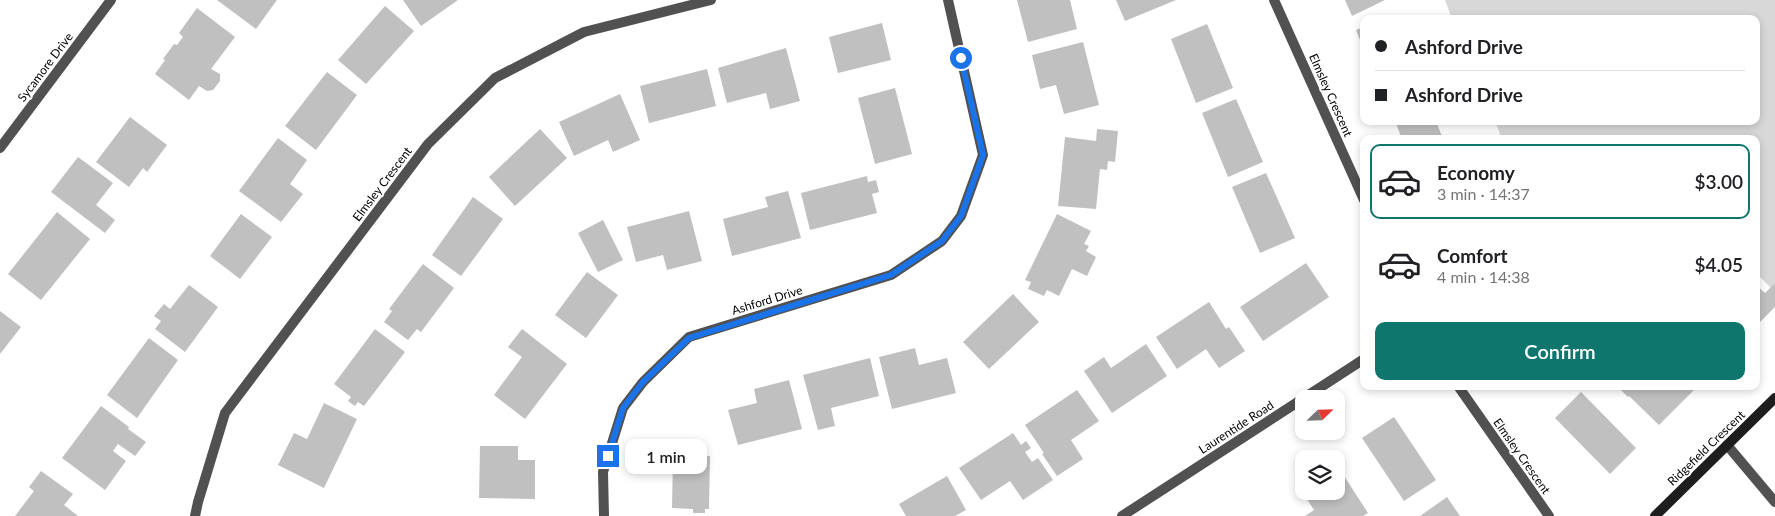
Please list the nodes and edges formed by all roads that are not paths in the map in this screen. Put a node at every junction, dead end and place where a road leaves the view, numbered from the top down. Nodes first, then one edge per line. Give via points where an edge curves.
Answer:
1 (111, 0) edge
2 (711, 0) edge
3 (948, 0) edge
4 (1274, 0) edge
5 (0, 148) edge
6 (1360, 191) edge
7 (1360, 362) edge
8 (1461, 390) edge
9 (1775, 398) edge
10 (1727, 445) junction
11 (1775, 502) edge
12 (196, 516) edge
13 (604, 516) edge
14 (1122, 516) edge
15 (1549, 516) edge
16 (1655, 516) edge

1 - 5 street, Sycamore Drive
2 - 12 street, Elmsley Crescent via 584,32 566,41 495,78 428,144 225,413
3 - 13 street, Ashford Drive via 983,155 961,216 942,241 891,275 689,338 643,382 623,408 603,472
4 - 6 street, Elmsley Crescent
7 - 14 street, Laurentide Road
8 - 15 street, Elmsley Crescent
9 - 10 street, Ridgefield Crescent
10 - 11 street
10 - 16 street, Ridgefield Crescent

